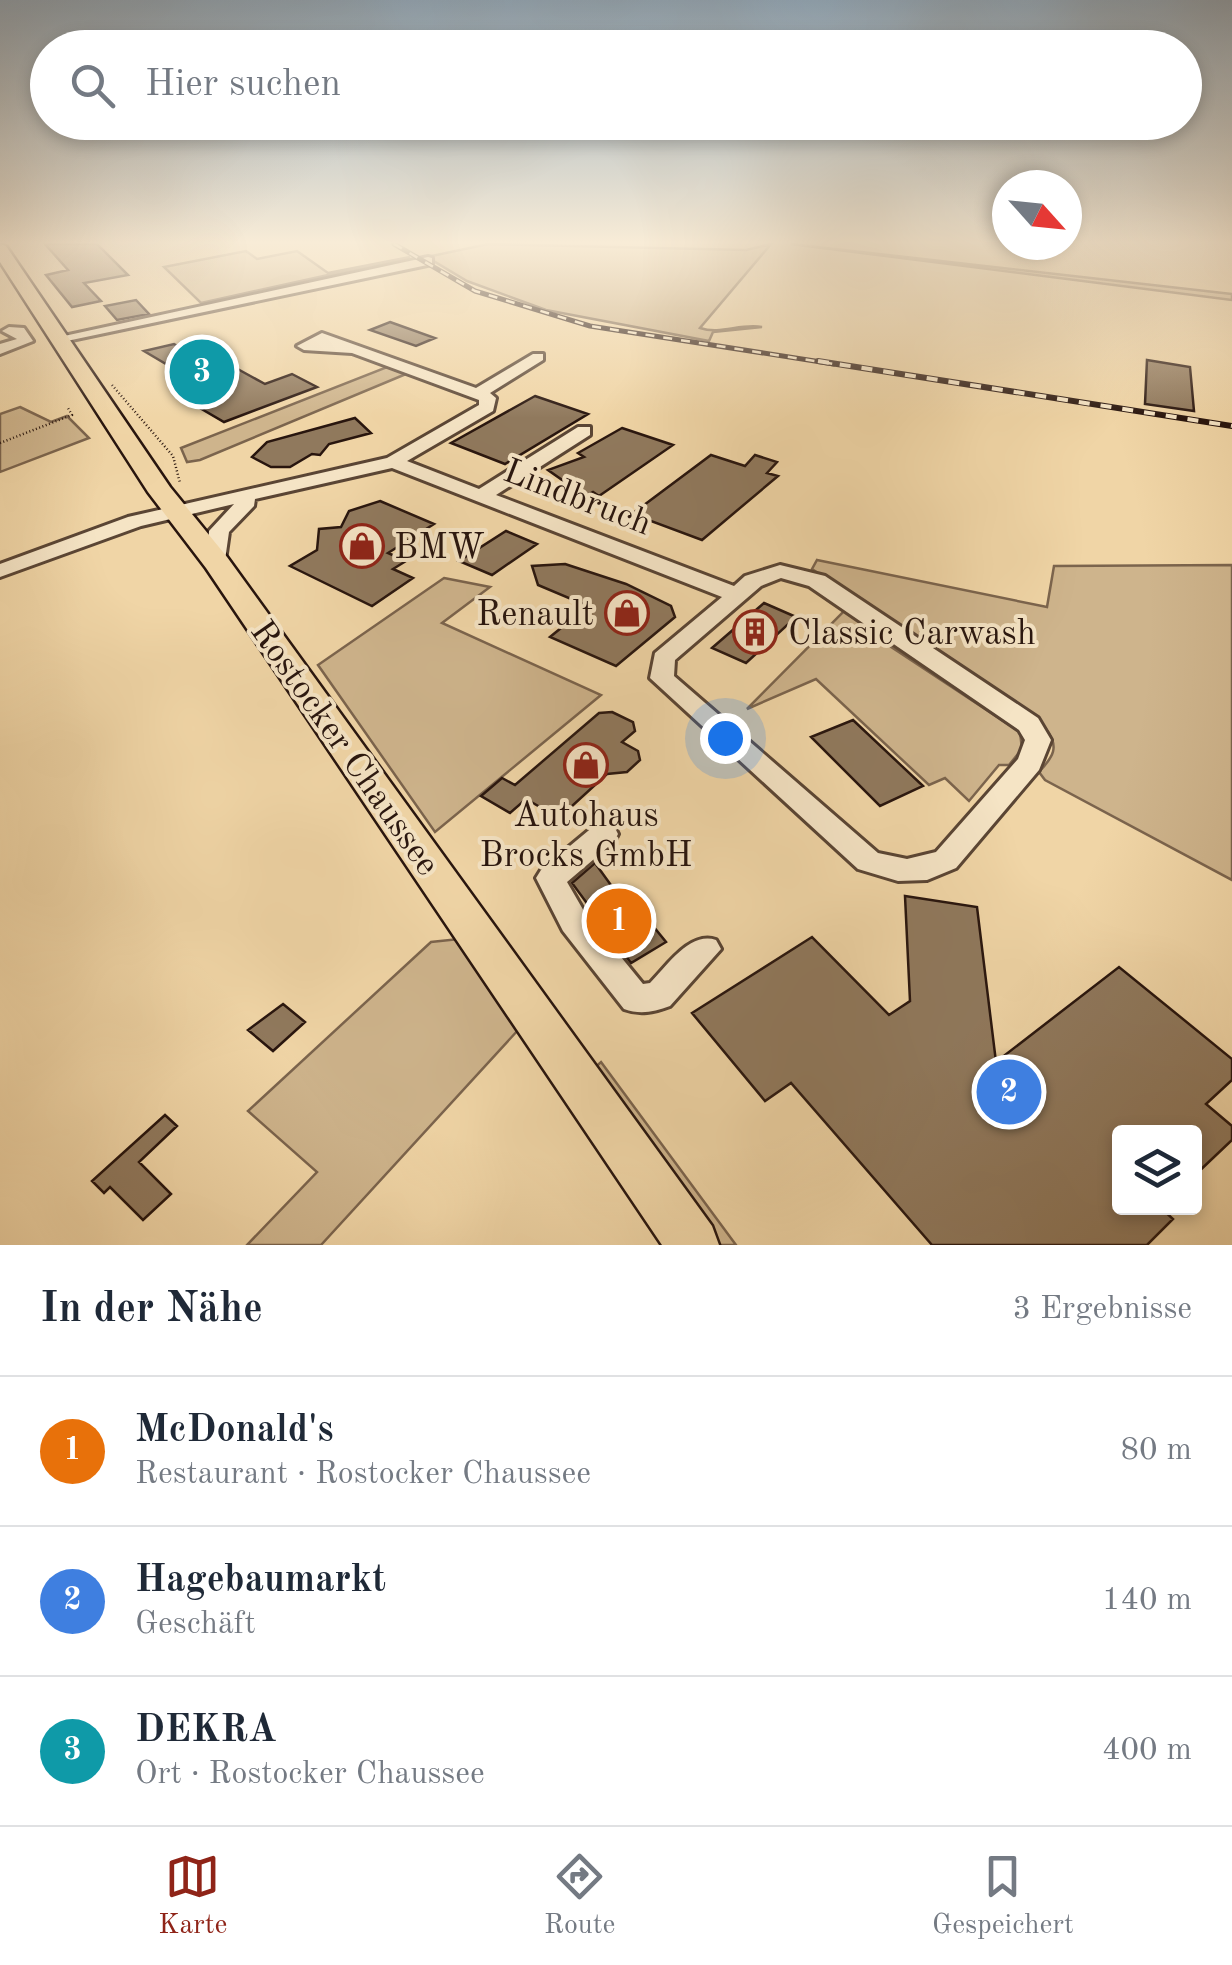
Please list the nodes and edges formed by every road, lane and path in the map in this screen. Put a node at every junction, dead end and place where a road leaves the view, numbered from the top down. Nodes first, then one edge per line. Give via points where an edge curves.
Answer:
1 (36, 302) edge
2 (196, 302) edge
3 (54, 328) junction
4 (4, 329) edge
5 (322, 337) dead end
6 (0, 349) edge
7 (538, 358) dead end
8 (108, 383) dead end
9 (476, 394) junction
10 (68, 408) dead end
11 (584, 431) dead end
12 (0, 443) edge
13 (393, 462) junction
14 (296, 485) junction
15 (481, 496) junction
16 (246, 502) junction
17 (181, 507) junction
18 (217, 563) junction
19 (0, 571) edge
20 (0, 581) edge
21 (736, 595) junction
22 (604, 834) dead end
23 (705, 949) dead end
24 (693, 1245) edge

1 - 3 main road, Rostocker Chaussee
2 - 3 street
3 - 4 street
3 - 17 main road, Rostocker Chaussee
4 - 6 street via 20,331 26,340
5 - 9 street
7 - 9 street
8 - 17 path via 173,456
9 - 13 street via 488,398 487,407
10 - 12 path via 72,416
11 - 15 street
13 - 14 street
13 - 15 street, Lindbruch
14 - 16 street
14 - 17 street
15 - 21 street, Lindbruch
16 - 17 street
16 - 18 street via 219,531
17 - 18 main road, Rostocker Chaussee
17 - 19 street
17 - 20 street
18 - 24 main road, Rostocker Chaussee
21 - 21 street via 663,658 662,678 868,862 918,871 946,860 1036,754 1038,740 1029,724 817,581 780,571
22 - 23 street via 552,878 552,890 601,960 636,999 648,1000

